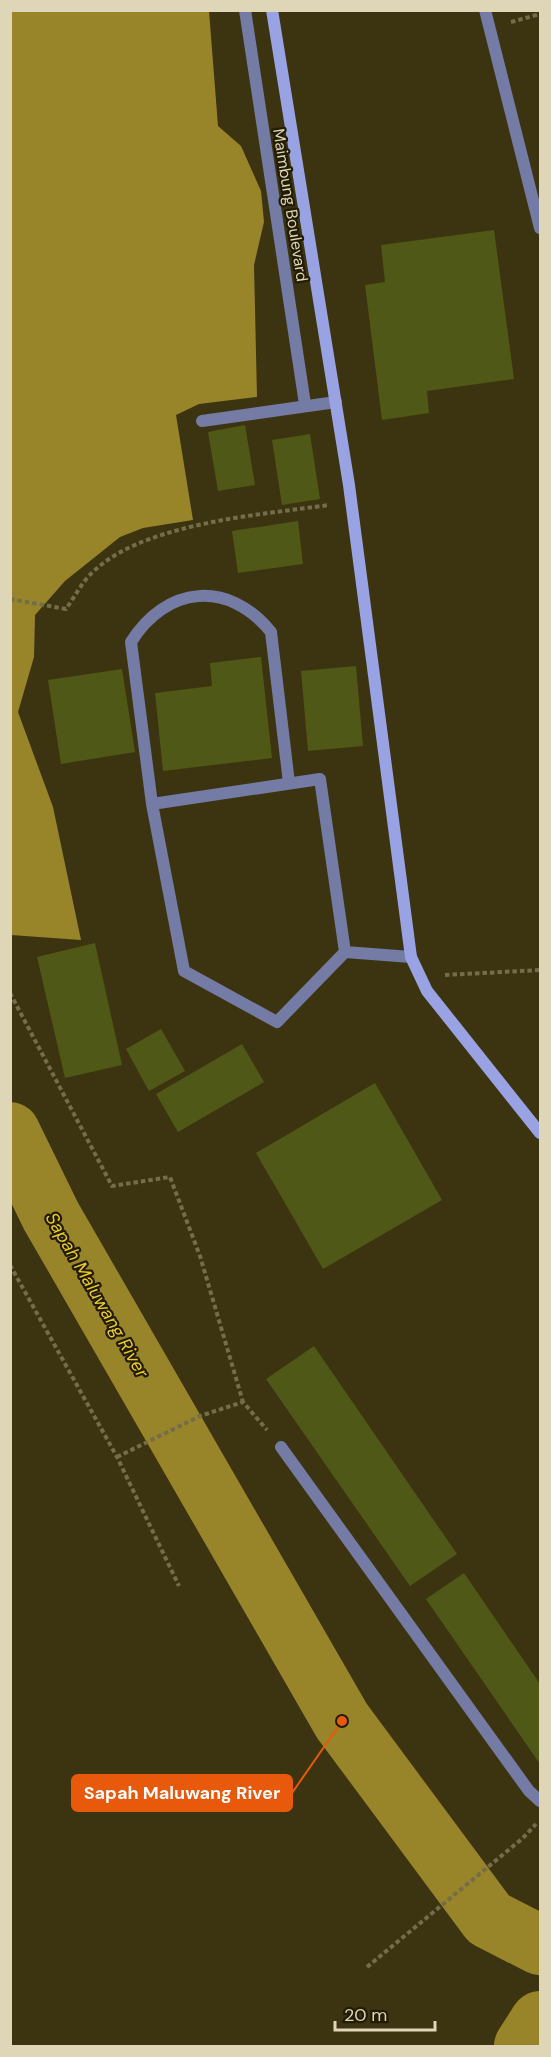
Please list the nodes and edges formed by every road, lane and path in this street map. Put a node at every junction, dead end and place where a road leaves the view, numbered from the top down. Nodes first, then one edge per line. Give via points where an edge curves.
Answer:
1 (245, 10) edge
2 (272, 10) edge
3 (485, 10) edge
4 (540, 14) edge
5 (490, 28) junction
6 (540, 228) edge
7 (336, 402) junction
8 (305, 404) junction
9 (202, 421) dead end
10 (351, 501) junction
11 (10, 598) edge
12 (289, 783) junction
13 (152, 804) junction
14 (345, 952) junction
15 (411, 957) junction
16 (540, 970) edge
17 (418, 976) junction
18 (10, 993) edge
19 (540, 1133) edge
20 (10, 1265) edge
21 (243, 1402) junction
22 (281, 1447) joint
23 (117, 1456) junction
24 (179, 1586) dead end
25 (540, 1801) edge
26 (540, 1819) edge
27 (368, 1967) dead end

1 - 8 street, Maimbung Boulevard
2 - 7 street
3 - 5 street
4 - 5 path
5 - 6 street
7 - 8 street
7 - 10 street
8 - 9 street
10 - 11 path via 209,523 153,539 122,551 88,578 66,609
10 - 15 street
12 - 13 street
12 - 13 street via 271,632 260,618 227,599 189,597 155,612 130,642
12 - 14 street via 320,779
13 - 14 street via 184,971 277,1022
14 - 15 street
15 - 17 street
16 - 17 path
17 - 19 street
18 - 21 path via 112,1186 170,1177 200,1256
20 - 23 path
21 - 22 path
21 - 23 path via 200,1416
22 - 25 street
23 - 24 path
26 - 27 path via 523,1838

